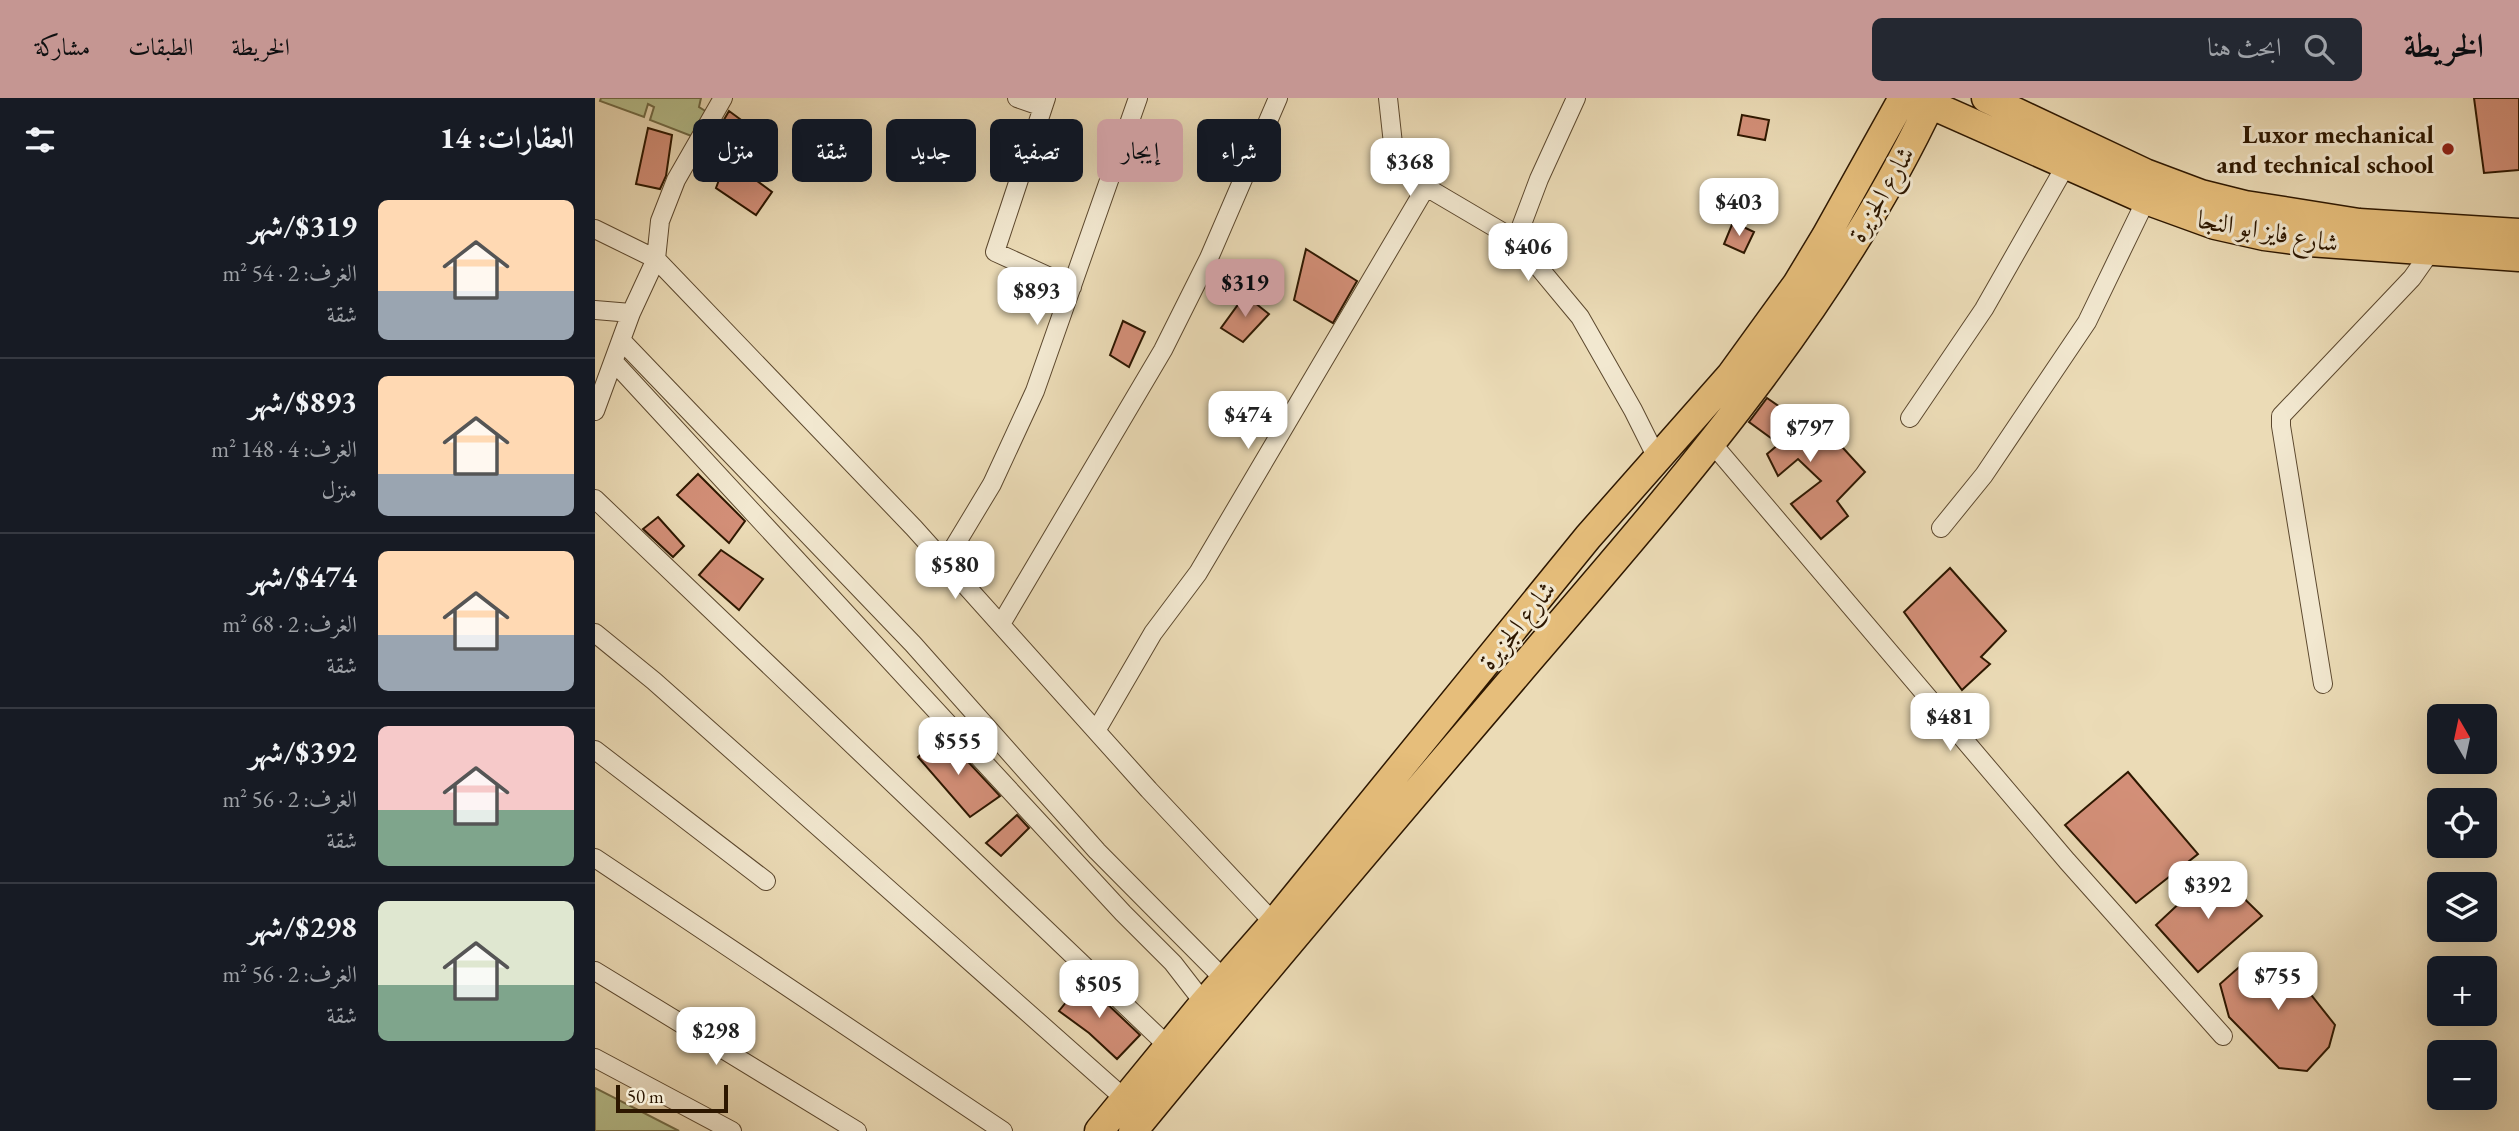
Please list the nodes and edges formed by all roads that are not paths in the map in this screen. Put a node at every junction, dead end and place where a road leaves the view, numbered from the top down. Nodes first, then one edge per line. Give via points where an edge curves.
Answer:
1 (723, 98) edge
2 (1017, 98) edge
3 (1138, 98) edge
4 (1277, 98) edge
5 (1388, 98) edge
6 (1576, 98) edge
7 (1986, 98) edge
8 (1920, 100) edge
9 (1045, 102) edge
10 (2066, 165) junction
11 (1426, 187) junction
12 (2146, 200) junction
13 (595, 229) edge
14 (2519, 233) edge
15 (2358, 235) junction
16 (1516, 240) junction
17 (2431, 251) junction
18 (2519, 257) edge
19 (656, 259) junction
20 (1072, 287) junction
21 (595, 310) edge
22 (631, 313) junction
23 (621, 340) junction
24 (614, 362) junction
25 (595, 411) edge
26 (1910, 418) dead end
27 (1711, 442) junction
28 (1658, 460) junction
29 (595, 499) edge
30 (1941, 528) dead end
31 (1588, 537) junction
32 (1616, 558) junction
33 (945, 562) junction
34 (1001, 624) junction
35 (595, 633) edge
36 (2323, 684) dead end
37 (1096, 731) junction
38 (595, 750) edge
39 (595, 858) edge
40 (766, 881) dead end
41 (1282, 928) junction
42 (595, 971) edge
43 (1224, 980) junction
44 (1204, 1003) junction
45 (2223, 1036) dead end
46 (1170, 1047) junction
47 (595, 1058) edge
48 (1125, 1099) junction
49 (732, 1131) edge
50 (857, 1131) edge
51 (1003, 1131) edge
52 (1099, 1131) edge
53 (1133, 1131) edge

1 - 19 street via 676,180 660,221
2 - 9 street
3 - 20 street
4 - 34 street via 1209,258 1163,350
5 - 11 street via 1395,153 1404,170
6 - 16 street
7 - 15 main road, شارع فايز ابو النجا via 2145,173 2201,194
8 - 10 main road, شارع فايز ابو النجا
8 - 27 main road, شارع الجزيرة via 1899,164 1831,280
8 - 28 main road, شارع الجزيرة via 1731,375
9 - 20 street via 995,252
10 - 12 main road, شارع فايز ابو النجا
10 - 26 street via 1984,309
11 - 16 street
11 - 37 street via 1198,573 1153,633
12 - 15 main road, شارع فايز ابو النجا via 2194,219 2264,236
12 - 30 street via 2087,322 1984,475
13 - 19 street
14 - 15 main road, شارع فايز ابو النجا
15 - 17 main road, شارع فايز ابو النجا
16 - 28 street via 1580,317
17 - 18 main road, شارع فايز ابو النجا
17 - 36 street via 2280,420
19 - 22 street
19 - 33 street
20 - 33 street via 1035,391 1003,461
21 - 22 street
22 - 23 street
23 - 24 street
23 - 43 street via 913,644 1097,851
24 - 25 street
24 - 44 street via 1173,963
27 - 32 main road, شارع الجزيرة
27 - 45 street via 2067,861
28 - 31 main road, شارع الجزيرة
29 - 46 street
31 - 32 main road
31 - 41 main road, شارع الجزيرة
32 - 41 main road, شارع الجزيرة
33 - 34 street
34 - 37 street
35 - 48 street
37 - 41 street
38 - 40 street
39 - 51 street
41 - 43 main road, شارع الجزيرة
41 - 53 main road, شارع الجزيرة
42 - 50 street
43 - 44 main road, شارع الجزيرة
44 - 46 main road, شارع الجزيرة
46 - 48 main road, شارع الجزيرة
47 - 49 street
48 - 52 main road, شارع الجزيرة

